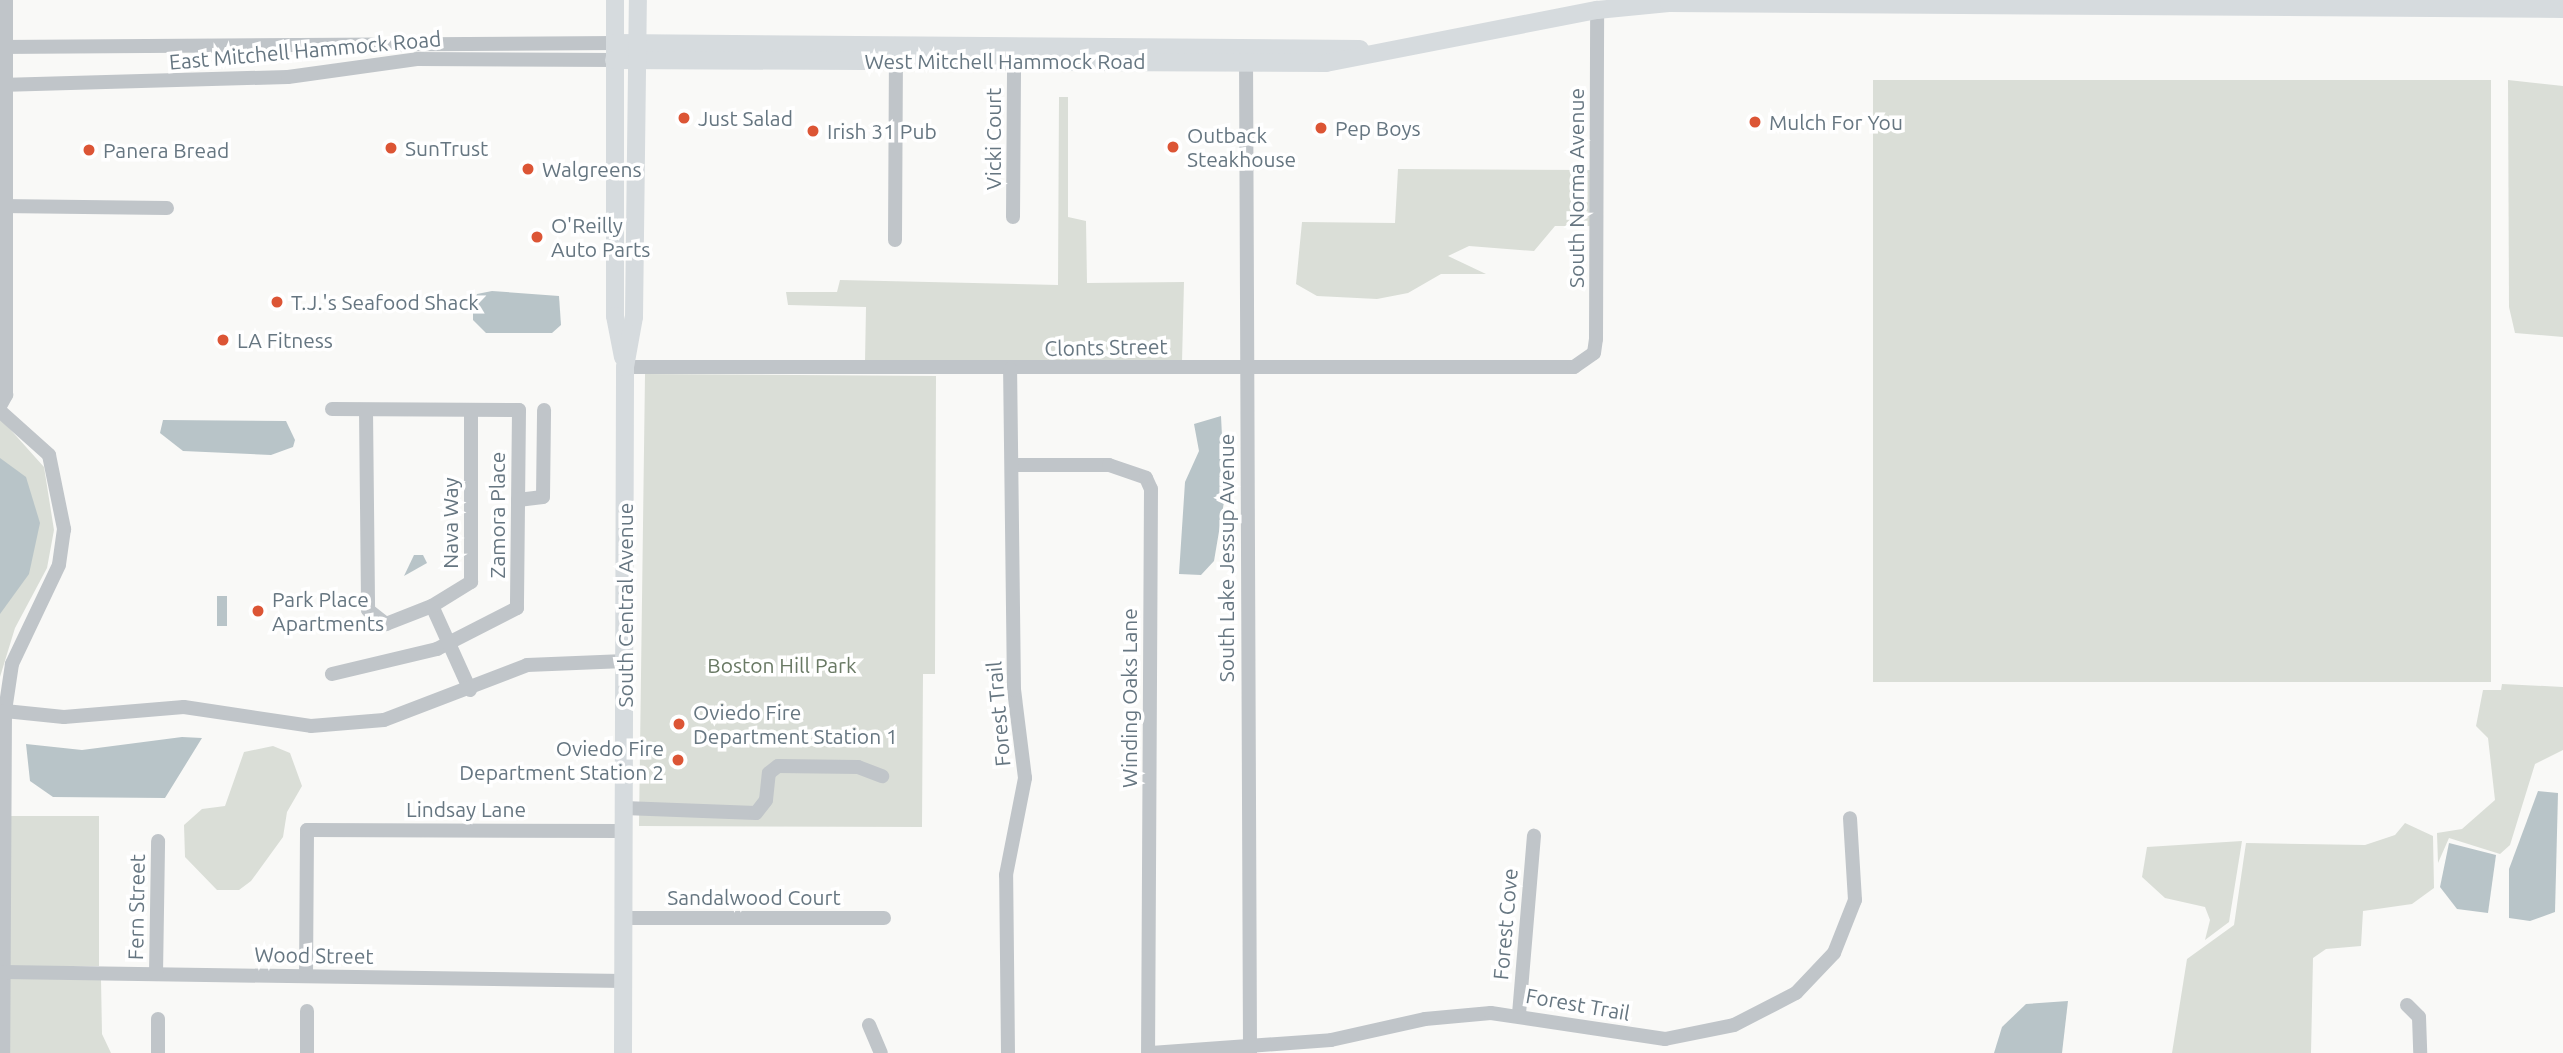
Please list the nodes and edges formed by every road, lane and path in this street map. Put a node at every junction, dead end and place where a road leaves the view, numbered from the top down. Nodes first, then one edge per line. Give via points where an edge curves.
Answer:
1 (6, 0) edge
2 (615, 0) edge
3 (638, 0) edge
4 (2563, 9) edge
5 (1597, 10) junction
6 (925, 43) junction
7 (1089, 44) junction
8 (3, 47) edge
9 (614, 52) junction
10 (636, 52) junction
11 (1246, 55) junction
12 (890, 60) junction
13 (1014, 61) junction
14 (3, 85) edge
15 (3, 206) edge
16 (167, 208) dead end
17 (1013, 217) dead end
18 (895, 240) dead end
19 (1586, 363) joint
20 (625, 367) junction
21 (1245, 367) junction
22 (1010, 369) junction
23 (0, 408) edge
24 (332, 409) dead end
25 (366, 410) junction
26 (471, 410) junction
27 (544, 411) dead end
28 (1016, 465) junction
29 (518, 500) junction
30 (432, 606) junction
31 (448, 644) junction
32 (625, 661) junction
33 (332, 674) dead end
34 (470, 690) junction
35 (5, 710) junction
36 (882, 776) dead end
37 (624, 808) junction
38 (1850, 818) dead end
39 (624, 831) junction
40 (1534, 836) dead end
41 (158, 841) dead end
42 (623, 918) junction
43 (884, 918) dead end
44 (4, 972) junction
45 (156, 974) junction
46 (306, 976) junction
47 (624, 981) junction
48 (2407, 1005) dead end
49 (307, 1011) dead end
50 (1519, 1014) junction
51 (158, 1019) dead end
52 (869, 1025) dead end
53 (1250, 1050) edge
54 (3, 1053) edge
55 (158, 1053) edge
56 (307, 1053) edge
57 (623, 1053) edge
58 (881, 1053) edge
59 (1008, 1053) edge
60 (1150, 1053) edge
61 (2420, 1053) edge

1 - 8 street
2 - 9 main road, South Central Avenue
3 - 10 main road, South Central Avenue
4 - 5 main road, West Mitchell Hammock Road via 1716,2
5 - 11 main road, West Mitchell Hammock Road via 1373,51
5 - 19 street, South Norma Avenue via 1596,339
6 - 7 main road, West Mitchell Hammock Road
6 - 10 main road, West Mitchell Hammock Road
6 - 12 main road via 922,52
7 - 11 main road, West Mitchell Hammock Road
7 - 13 main road via 1076,55
8 - 9 street, East Mitchell Hammock Road
8 - 14 street
9 - 10 main road
9 - 14 street, East Mitchell Hammock Road via 416,59 288,77
9 - 20 main road, South Central Avenue via 615,316
10 - 12 main road, West Mitchell Hammock Road
10 - 20 main road, South Central Avenue via 634,317
11 - 13 main road, West Mitchell Hammock Road
11 - 21 street, South Lake Jessup Avenue
12 - 13 main road, West Mitchell Hammock Road
12 - 18 street
13 - 17 street, Vicki Court
14 - 15 street
15 - 16 street
15 - 23 street via 6,395
19 - 21 street, Clonts Street via 1558,369
20 - 22 street, Clonts Street
20 - 32 main road, South Central Avenue
21 - 22 street, Clonts Street
21 - 53 street, South Lake Jessup Avenue
22 - 28 street, Forest Trail
23 - 35 street via 49,455 64,529 59,565 12,664
24 - 25 street, Zamora Place
25 - 26 street, Zamora Place
25 - 30 street via 368,610 386,624
26 - 29 street, Zamora Place via 519,410
26 - 30 street, Nava Way via 471,582
27 - 29 street via 543,497
28 - 59 street, Forest Trail via 1014,690 1025,778 1006,875
28 - 60 street, Winding Oaks Lane via 1034,460 1109,464 1146,478 1151,489
29 - 31 street, Zamora Place via 517,608
30 - 31 street
31 - 33 street, Zamora Place via 387,666
31 - 34 street
32 - 34 street via 527,664
32 - 37 main road, South Central Avenue
34 - 35 street via 384,720 311,726 184,707 64,717
35 - 44 street
36 - 37 street via 858,767 778,766 769,773 766,800 755,813
37 - 39 main road, South Central Avenue
38 - 50 street, Forest Trail via 1857,864 1851,912 1834,953 1796,993 1694,1037 1630,1035
39 - 42 main road, South Central Avenue
39 - 46 street, Lindsay Lane via 307,830
40 - 50 street, Forest Cove
41 - 45 street, Fern Street
42 - 43 street, Sandalwood Court
42 - 47 main road, South Central Avenue
44 - 45 street, Wood Street
44 - 54 street
45 - 46 street, Wood Street
46 - 47 street, Wood Street
47 - 57 main road, South Central Avenue
48 - 61 street via 2419,1017
49 - 56 street
50 - 53 street, Forest Trail via 1425,1019 1331,1040
51 - 55 street
52 - 58 street
53 - 60 street, Forest Trail

